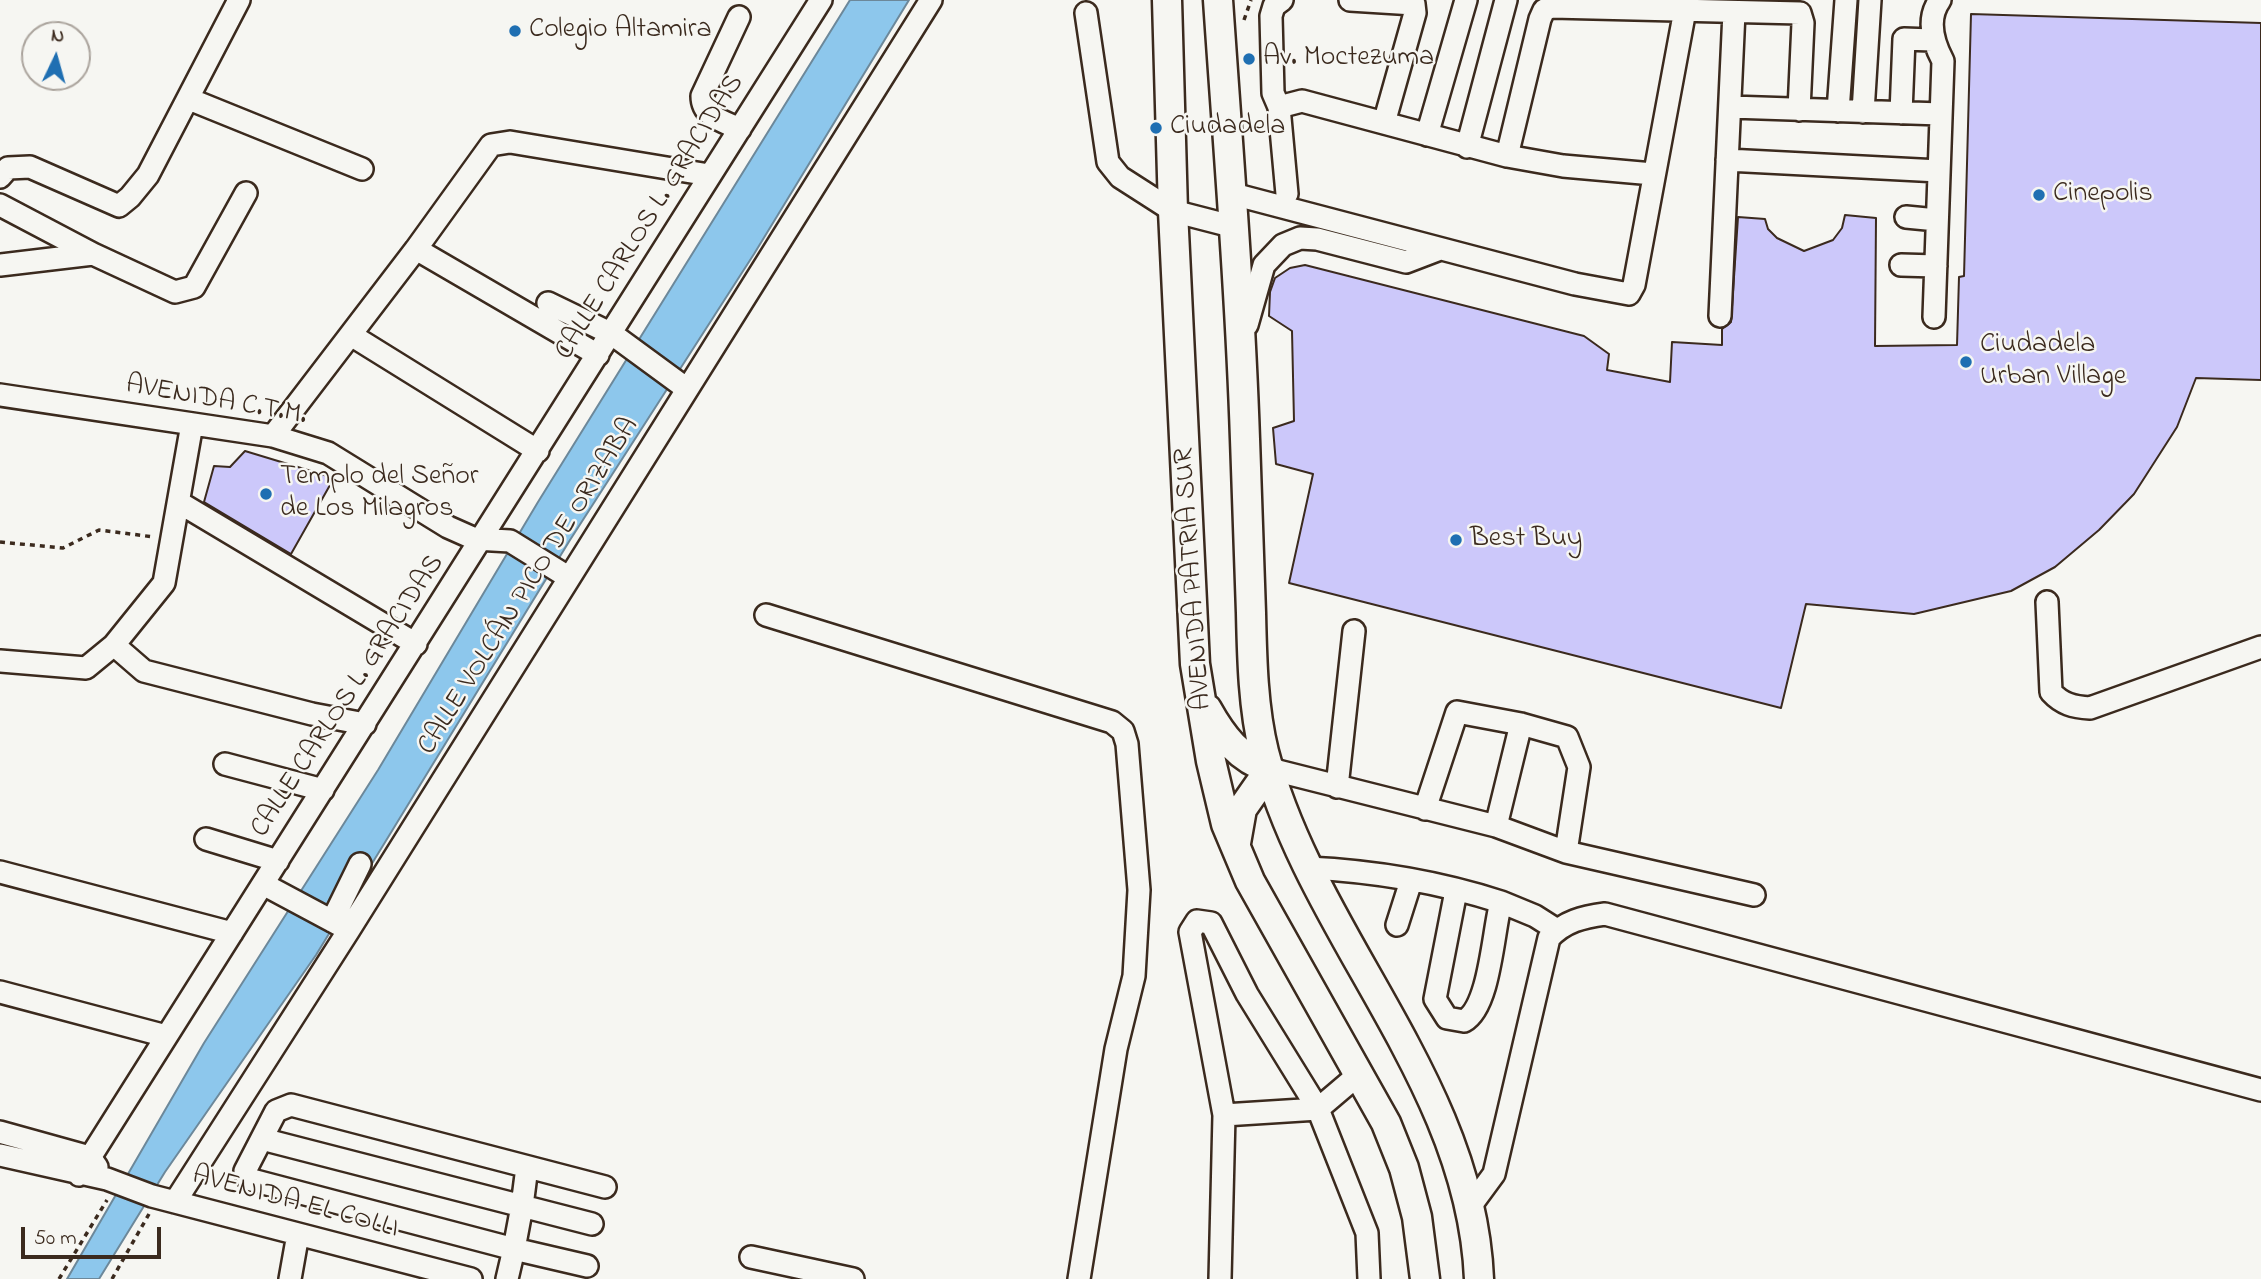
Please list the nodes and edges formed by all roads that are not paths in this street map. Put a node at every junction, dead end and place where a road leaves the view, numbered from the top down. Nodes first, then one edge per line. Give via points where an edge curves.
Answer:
1 (239, 0) edge
2 (821, 0) edge
3 (931, 0) edge
4 (1167, 0) edge
5 (1218, 0) edge
6 (1282, 0) edge
7 (1350, 0) edge
8 (1466, 0) edge
9 (1506, 0) edge
10 (1846, 0) edge
11 (1870, 0) edge
12 (1940, 0) edge
13 (1742, 8) edge
14 (1685, 10) junction
15 (1086, 13) dead end
16 (739, 17) dead end
17 (1933, 40) junction
18 (188, 99) junction
19 (1279, 107) junction
20 (1731, 107) junction
21 (1799, 110) junction
22 (1838, 111) junction
23 (1863, 112) junction
24 (1901, 113) junction
25 (1941, 114) junction
26 (1384, 123) junction
27 (740, 129) junction
28 (1427, 135) junction
29 (1467, 147) junction
30 (1507, 156) junction
31 (1727, 160) junction
32 (362, 169) dead end
33 (1939, 171) junction
34 (1653, 174) junction
35 (709, 175) junction
36 (0, 177) edge
37 (246, 193) dead end
38 (1233, 194) junction
39 (1287, 194) dead end
40 (0, 205) edge
41 (1173, 211) junction
42 (1906, 217) dead end
43 (1937, 220) junction
44 (1235, 227) junction
45 (416, 249) junction
46 (1440, 249) junction
47 (93, 254) junction
48 (0, 265) edge
49 (1901, 265) dead end
50 (1936, 266) junction
51 (548, 303) dead end
52 (1720, 316) dead end
53 (1934, 317) dead end
54 (351, 335) junction
55 (620, 339) junction
56 (1242, 353) junction
57 (598, 355) junction
58 (682, 385) junction
59 (0, 395) edge
60 (192, 424) junction
61 (272, 436) junction
62 (538, 451) junction
63 (180, 503) junction
64 (483, 539) junction
65 (563, 573) junction
66 (2047, 602) dead end
67 (766, 615) dead end
68 (1354, 631) dead end
69 (416, 644) junction
70 (114, 645) junction
71 (2261, 647) edge
72 (0, 661) edge
73 (1201, 698) junction
74 (365, 724) junction
75 (1521, 724) junction
76 (225, 764) dead end
77 (1270, 769) junction
78 (1337, 787) junction
79 (323, 790) junction
80 (1425, 809) junction
81 (1496, 826) junction
82 (206, 839) dead end
83 (1236, 848) junction
84 (1566, 852) junction
85 (278, 861) junction
86 (360, 864) dead end
87 (1308, 868) junction
88 (0, 872) edge
89 (1410, 881) junction
90 (263, 884) junction
91 (1456, 891) junction
92 (1754, 895) dead end
93 (1501, 902) junction
94 (1397, 925) dead end
95 (341, 926) junction
96 (1557, 930) junction
97 (232, 933) junction
98 (0, 992) edge
99 (166, 1037) junction
100 (1358, 1075) junction
101 (2261, 1090) edge
102 (1318, 1109) junction
103 (1224, 1115) junction
104 (0, 1132) edge
105 (262, 1139) junction
106 (0, 1155) edge
107 (84, 1166) junction
108 (527, 1167) junction
109 (605, 1187) dead end
110 (162, 1199) junction
111 (522, 1206) junction
112 (1469, 1208) junction
113 (592, 1224) dead end
114 (298, 1234) junction
115 (513, 1249) junction
116 (751, 1257) dead end
117 (587, 1266) dead end
118 (403, 1270) edge
119 (290, 1279) edge
120 (470, 1279) edge
121 (507, 1279) edge
122 (853, 1279) edge
123 (1079, 1279) edge
124 (1220, 1279) edge
125 (1369, 1279) edge
126 (1425, 1279) edge
127 (1479, 1279) edge

1 - 18 street
2 - 27 street, CALLE CARLOS L. GRACIDAS
3 - 58 street, CALLE VOLCÁN PICO DE ORIZABA
4 - 41 main road, AVENIDA PATRIA SUR
5 - 38 main road, AVENIDA PATRIA SUR
6 - 19 street via 1271,16 1273,93
7 - 26 street via 1410,2 1415,8
8 - 28 street
9 - 29 street
10 - 22 street
11 - 23 street
12 - 17 street via 1933,11
13 - 14 street
13 - 20 street
13 - 21 street via 1800,13
14 - 30 street via 1544,10
14 - 34 street
15 - 41 street via 1108,162 1120,177
16 - 27 street via 702,96 702,106 708,114
17 - 24 street via 1904,39
17 - 25 street via 1942,61
18 - 32 street
18 - 36 street via 148,175 119,206 30,167 8,168
19 - 26 street via 1302,102
19 - 39 street
20 - 21 street
20 - 31 street
21 - 22 street
22 - 23 street
23 - 24 street
24 - 25 street
25 - 33 street
26 - 28 street
27 - 35 street, CALLE CARLOS L. GRACIDAS
28 - 29 street
29 - 30 street
30 - 34 street
31 - 33 street
31 - 52 street
33 - 43 street
34 - 46 street via 1629,294
35 - 45 street via 510,142 491,145
35 - 55 street, CALLE CARLOS L. GRACIDAS
37 - 47 street via 194,287 176,292
38 - 44 main road, AVENIDA PATRIA SUR
38 - 46 street
40 - 47 street
41 - 44 street
41 - 73 main road, AVENIDA PATRIA SUR via 1195,664
42 - 43 street
43 - 50 street
44 - 56 main road, AVENIDA PATRIA SUR
45 - 54 street
45 - 57 street
46 - 56 street via 1406,262 1317,239 1283,244 1264,265
47 - 48 street
49 - 50 street
50 - 53 street
51 - 55 street
54 - 61 street
54 - 62 street
55 - 57 street, CALLE CARLOS L. GRACIDAS
55 - 58 street
56 - 77 main road, AVENIDA PATRIA SUR via 1252,659 1263,750
57 - 62 street, CALLE CARLOS L. GRACIDAS
58 - 65 street, CALLE VOLCÁN PICO DE ORIZABA
59 - 60 street, AVENIDA C.T.M.
60 - 61 street, AVENIDA C.T.M.
60 - 63 street
61 - 64 street, AVENIDA C.T.M. via 328,453 448,527
62 - 64 street, CALLE CARLOS L. GRACIDAS
63 - 69 street
63 - 70 street via 159,592
64 - 65 street, AVENIDA C.T.M. via 510,541
64 - 69 street, CALLE CARLOS L. GRACIDAS
65 - 95 street, CALLE VOLCÁN PICO DE ORIZABA
66 - 71 street via 2051,692 2078,707 2090,708
67 - 123 street via 1112,722 1123,731 1139,890 1135,976 1116,1049
68 - 78 street
69 - 74 street, CALLE CARLOS L. GRACIDAS
70 - 72 street via 86,668
70 - 74 street via 144,671
73 - 77 main road via 1239,753
73 - 83 main road, AVENIDA PATRIA SUR via 1211,761
74 - 79 street, CALLE CARLOS L. GRACIDAS
75 - 80 street via 1457,712
75 - 81 street
75 - 84 street via 1567,737 1579,766
76 - 79 street
77 - 78 street
77 - 83 main road via 1241,809
77 - 87 main road, AVENIDA PATRIA SUR
78 - 80 street
79 - 85 street, CALLE CARLOS L. GRACIDAS
80 - 81 street
81 - 84 street
82 - 85 street
83 - 100 main road, AVENIDA PATRIA SUR
84 - 92 street
85 - 90 street, CALLE CARLOS L. GRACIDAS
86 - 95 street
87 - 89 street via 1361,870
87 - 112 main road, AVENIDA PATRIA SUR via 1426,1082
88 - 97 street
89 - 91 street
89 - 94 street
90 - 95 street
90 - 97 street, CALLE CARLOS L. GRACIDAS
91 - 93 street
91 - 93 street via 1435,999 1447,1018 1464,1021 1479,1005
93 - 96 street
95 - 110 street, CALLE VOLCÁN PICO DE ORIZABA
96 - 101 street via 1586,916 1605,914
96 - 112 street via 1549,938 1494,1174
97 - 99 street, CALLE CARLOS L. GRACIDAS
98 - 99 street
99 - 107 street, CALLE CARLOS L. GRACIDAS
100 - 102 street
100 - 126 main road, AVENIDA PATRIA SUR via 1386,1123 1404,1168 1417,1217
102 - 103 street
102 - 103 street via 1247,994 1211,923 1205,920 1197,921 1190,932
102 - 125 street via 1367,1233
103 - 124 street
104 - 107 street, AVENIDA EL COLLI
105 - 108 street via 276,1111 291,1105
105 - 111 street
105 - 115 street via 245,1171 251,1181
106 - 107 street, AVENIDA EL COLLI
107 - 110 street, AVENIDA EL COLLI via 115,1183
108 - 109 street
108 - 111 street
110 - 114 street, AVENIDA EL COLLI
111 - 113 street
111 - 115 street
112 - 127 main road, AVENIDA PATRIA SUR
114 - 118 street, AVENIDA EL COLLI
114 - 119 street
115 - 117 street
115 - 121 street
116 - 122 street
118 - 120 street, AVENIDA EL COLLI

